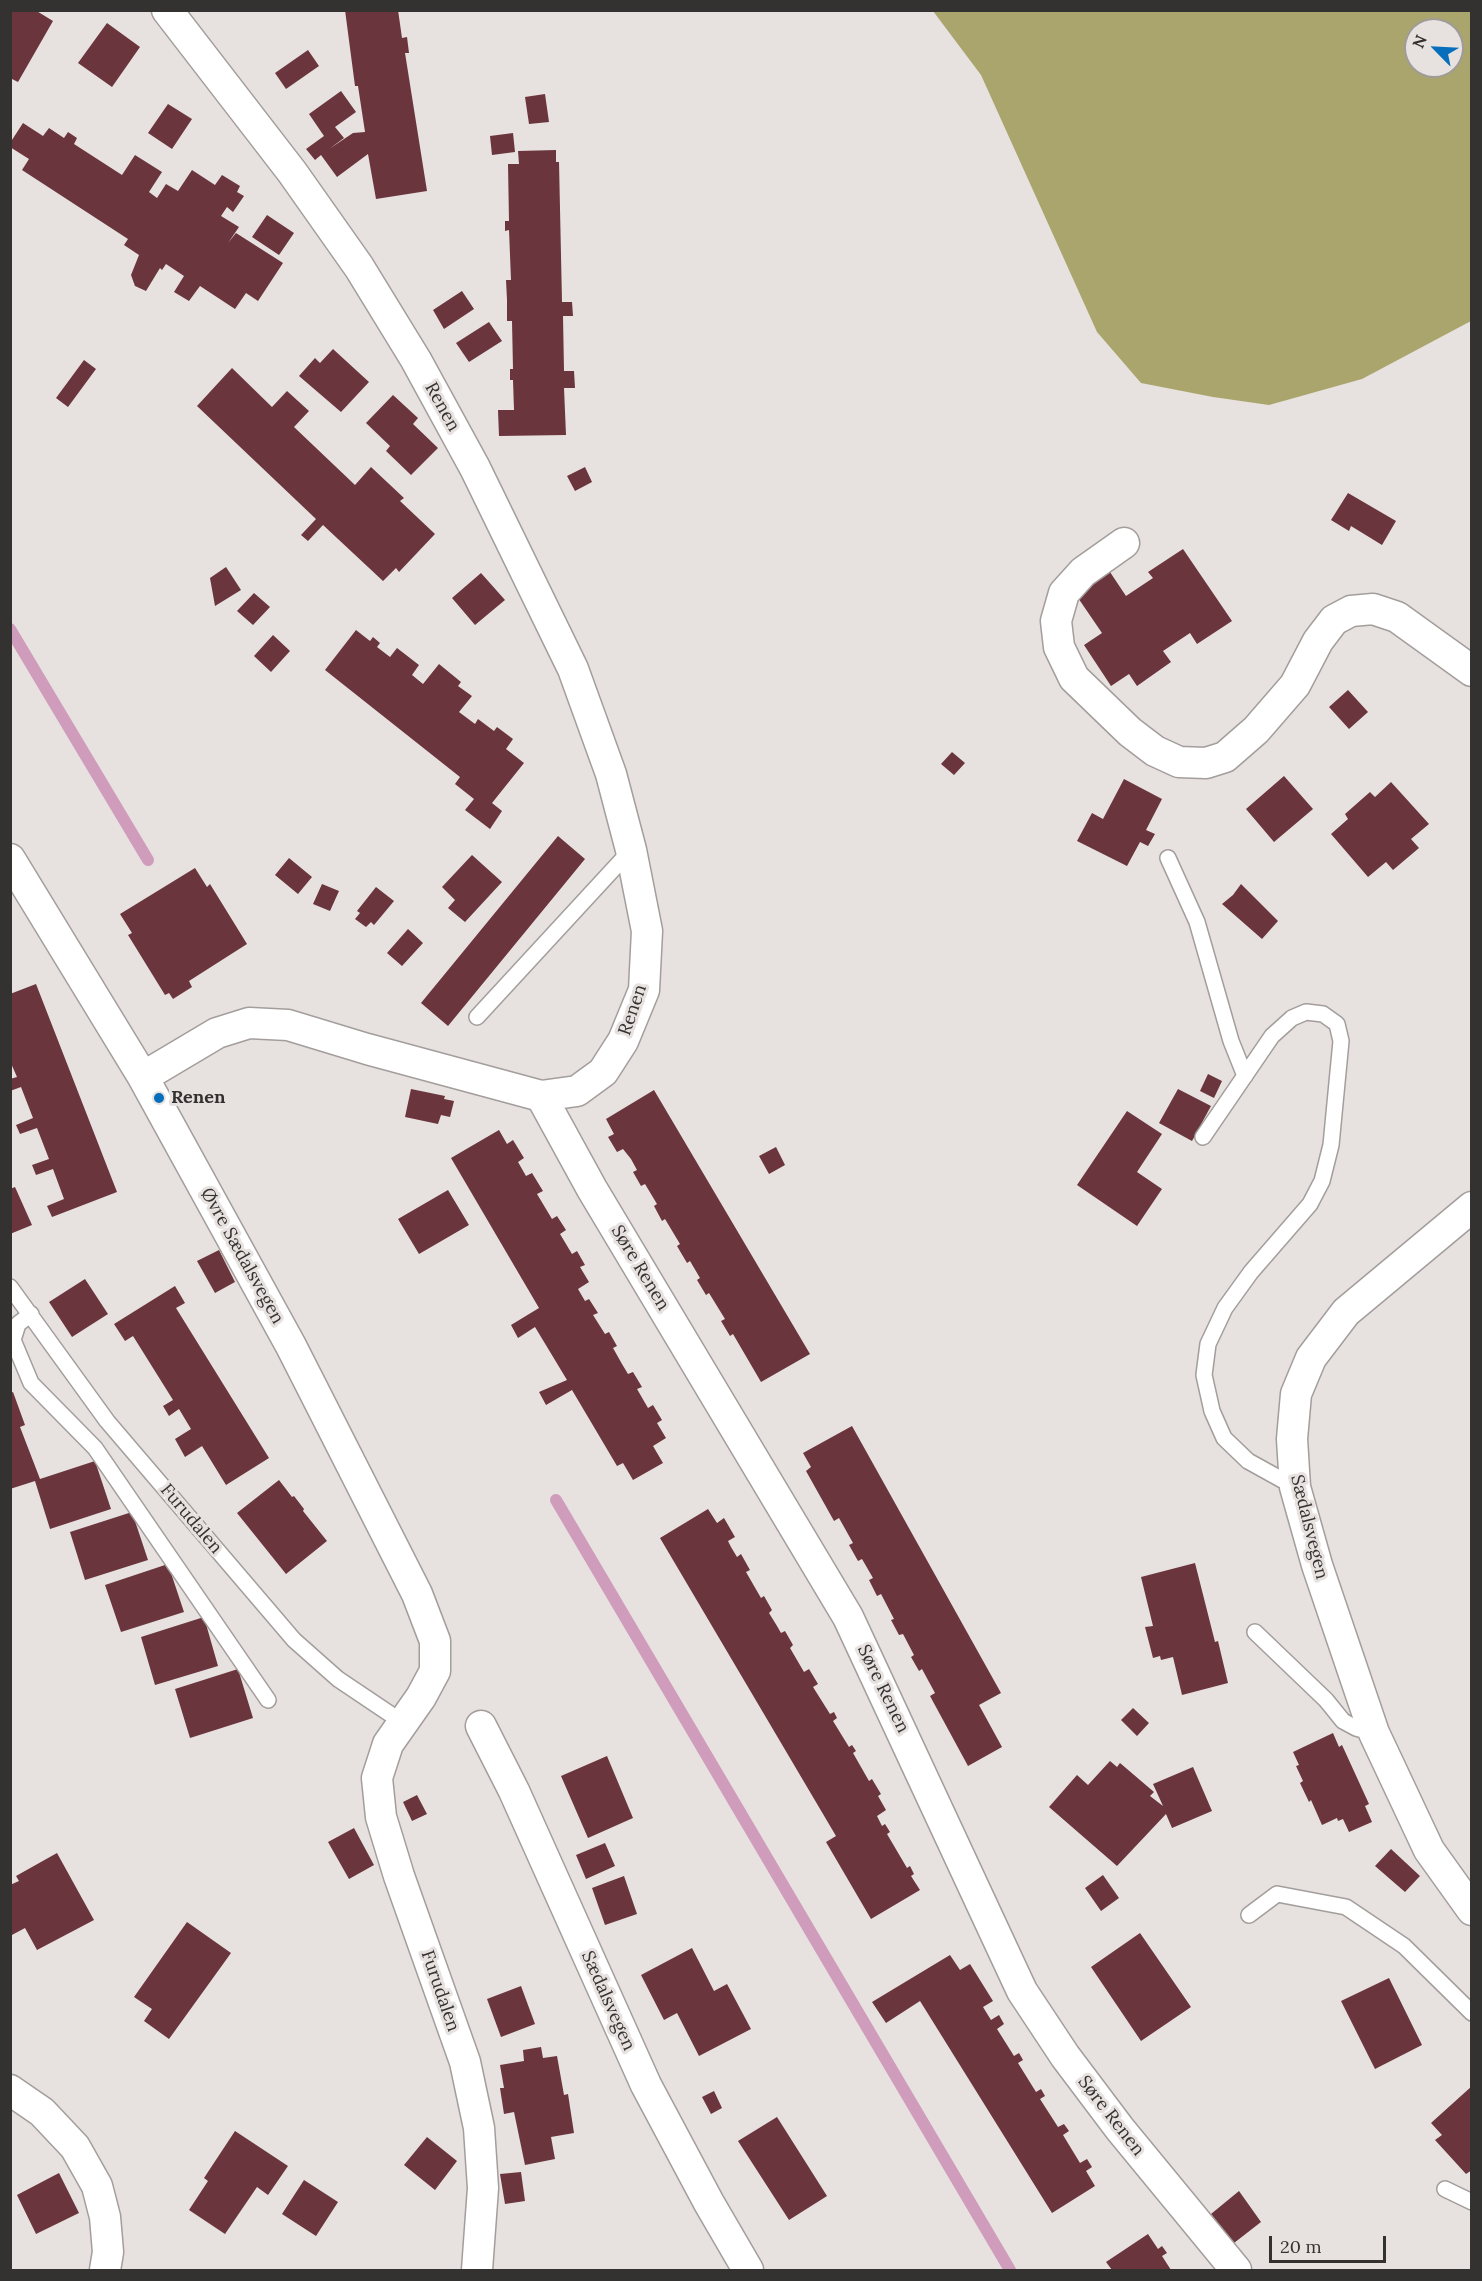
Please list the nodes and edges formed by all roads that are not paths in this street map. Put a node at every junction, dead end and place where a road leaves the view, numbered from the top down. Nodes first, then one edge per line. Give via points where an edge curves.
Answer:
1 (166, 10) edge
2 (1124, 543) dead end
3 (1472, 671) edge
4 (631, 850) junction
5 (1168, 858) dead end
6 (10, 859) edge
7 (477, 1017) dead end
8 (1245, 1076) junction
9 (143, 1077) junction
10 (542, 1096) junction
11 (1203, 1137) dead end
12 (1472, 1207) edge
13 (10, 1287) edge
14 (30, 1314) junction
15 (1295, 1487) junction
16 (1255, 1632) dead end
17 (435, 1671) joint
18 (268, 1700) dead end
19 (402, 1722) junction
20 (481, 1726) dead end
21 (1374, 1733) junction
22 (1472, 1910) edge
23 (1249, 1915) dead end
24 (1472, 2013) edge
25 (10, 2090) edge
26 (1445, 2189) dead end
27 (1472, 2202) edge
28 (105, 2271) edge
29 (477, 2271) edge
30 (748, 2271) edge
31 (1236, 2271) edge

1 - 4 street, Renen via 299,182 359,267 416,360 475,468 573,669 611,774
2 - 3 street via 1083,572 1064,593 1056,621 1059,647 1074,678 1130,732 1155,751 1179,762 1206,763 1225,757 1256,730 1294,685 1334,620 1352,611 1373,609 1397,617
4 - 7 lane
4 - 10 street, Renen via 647,931 644,990 623,1041 603,1072 577,1091
5 - 8 lane via 1197,922
6 - 9 street, Øvre Sædalsvegen
8 - 11 lane
8 - 15 lane via 1272,1036 1292,1018 1306,1012 1323,1014 1337,1024 1341,1041 1331,1145 1322,1181 1310,1204 1225,1308 1208,1344 1204,1374 1212,1411 1224,1437 1248,1461
9 - 10 street, Renen via 217,1034 249,1023 288,1025
9 - 17 street, Øvre Sædalsvegen via 291,1346 417,1594 435,1641
10 - 31 street, Søre Renen via 592,1189 848,1617 1022,1990 1120,2129
12 - 15 street, Sædalsvegen via 1346,1312 1311,1358 1296,1394 1292,1439
13 - 14 lane, Furudalen
14 - 18 lane via 18,1324 14,1340 31,1383 96,1448
14 - 19 lane, Furudalen via 107,1421 294,1640 338,1679
15 - 21 street, Sædalsvegen
16 - 21 lane via 1343,1721
17 - 19 street, Furudalen
19 - 29 street, Furudalen via 388,1744 377,1778 381,1817 467,2073 479,2128 483,2188
20 - 30 street, Sædalsvegen via 646,2085
21 - 22 street, Sædalsvegen via 1429,1850
23 - 24 lane via 1277,1894 1346,1907 1404,1946
25 - 28 street via 42,2112 75,2147 98,2186 108,2252
26 - 27 lane

